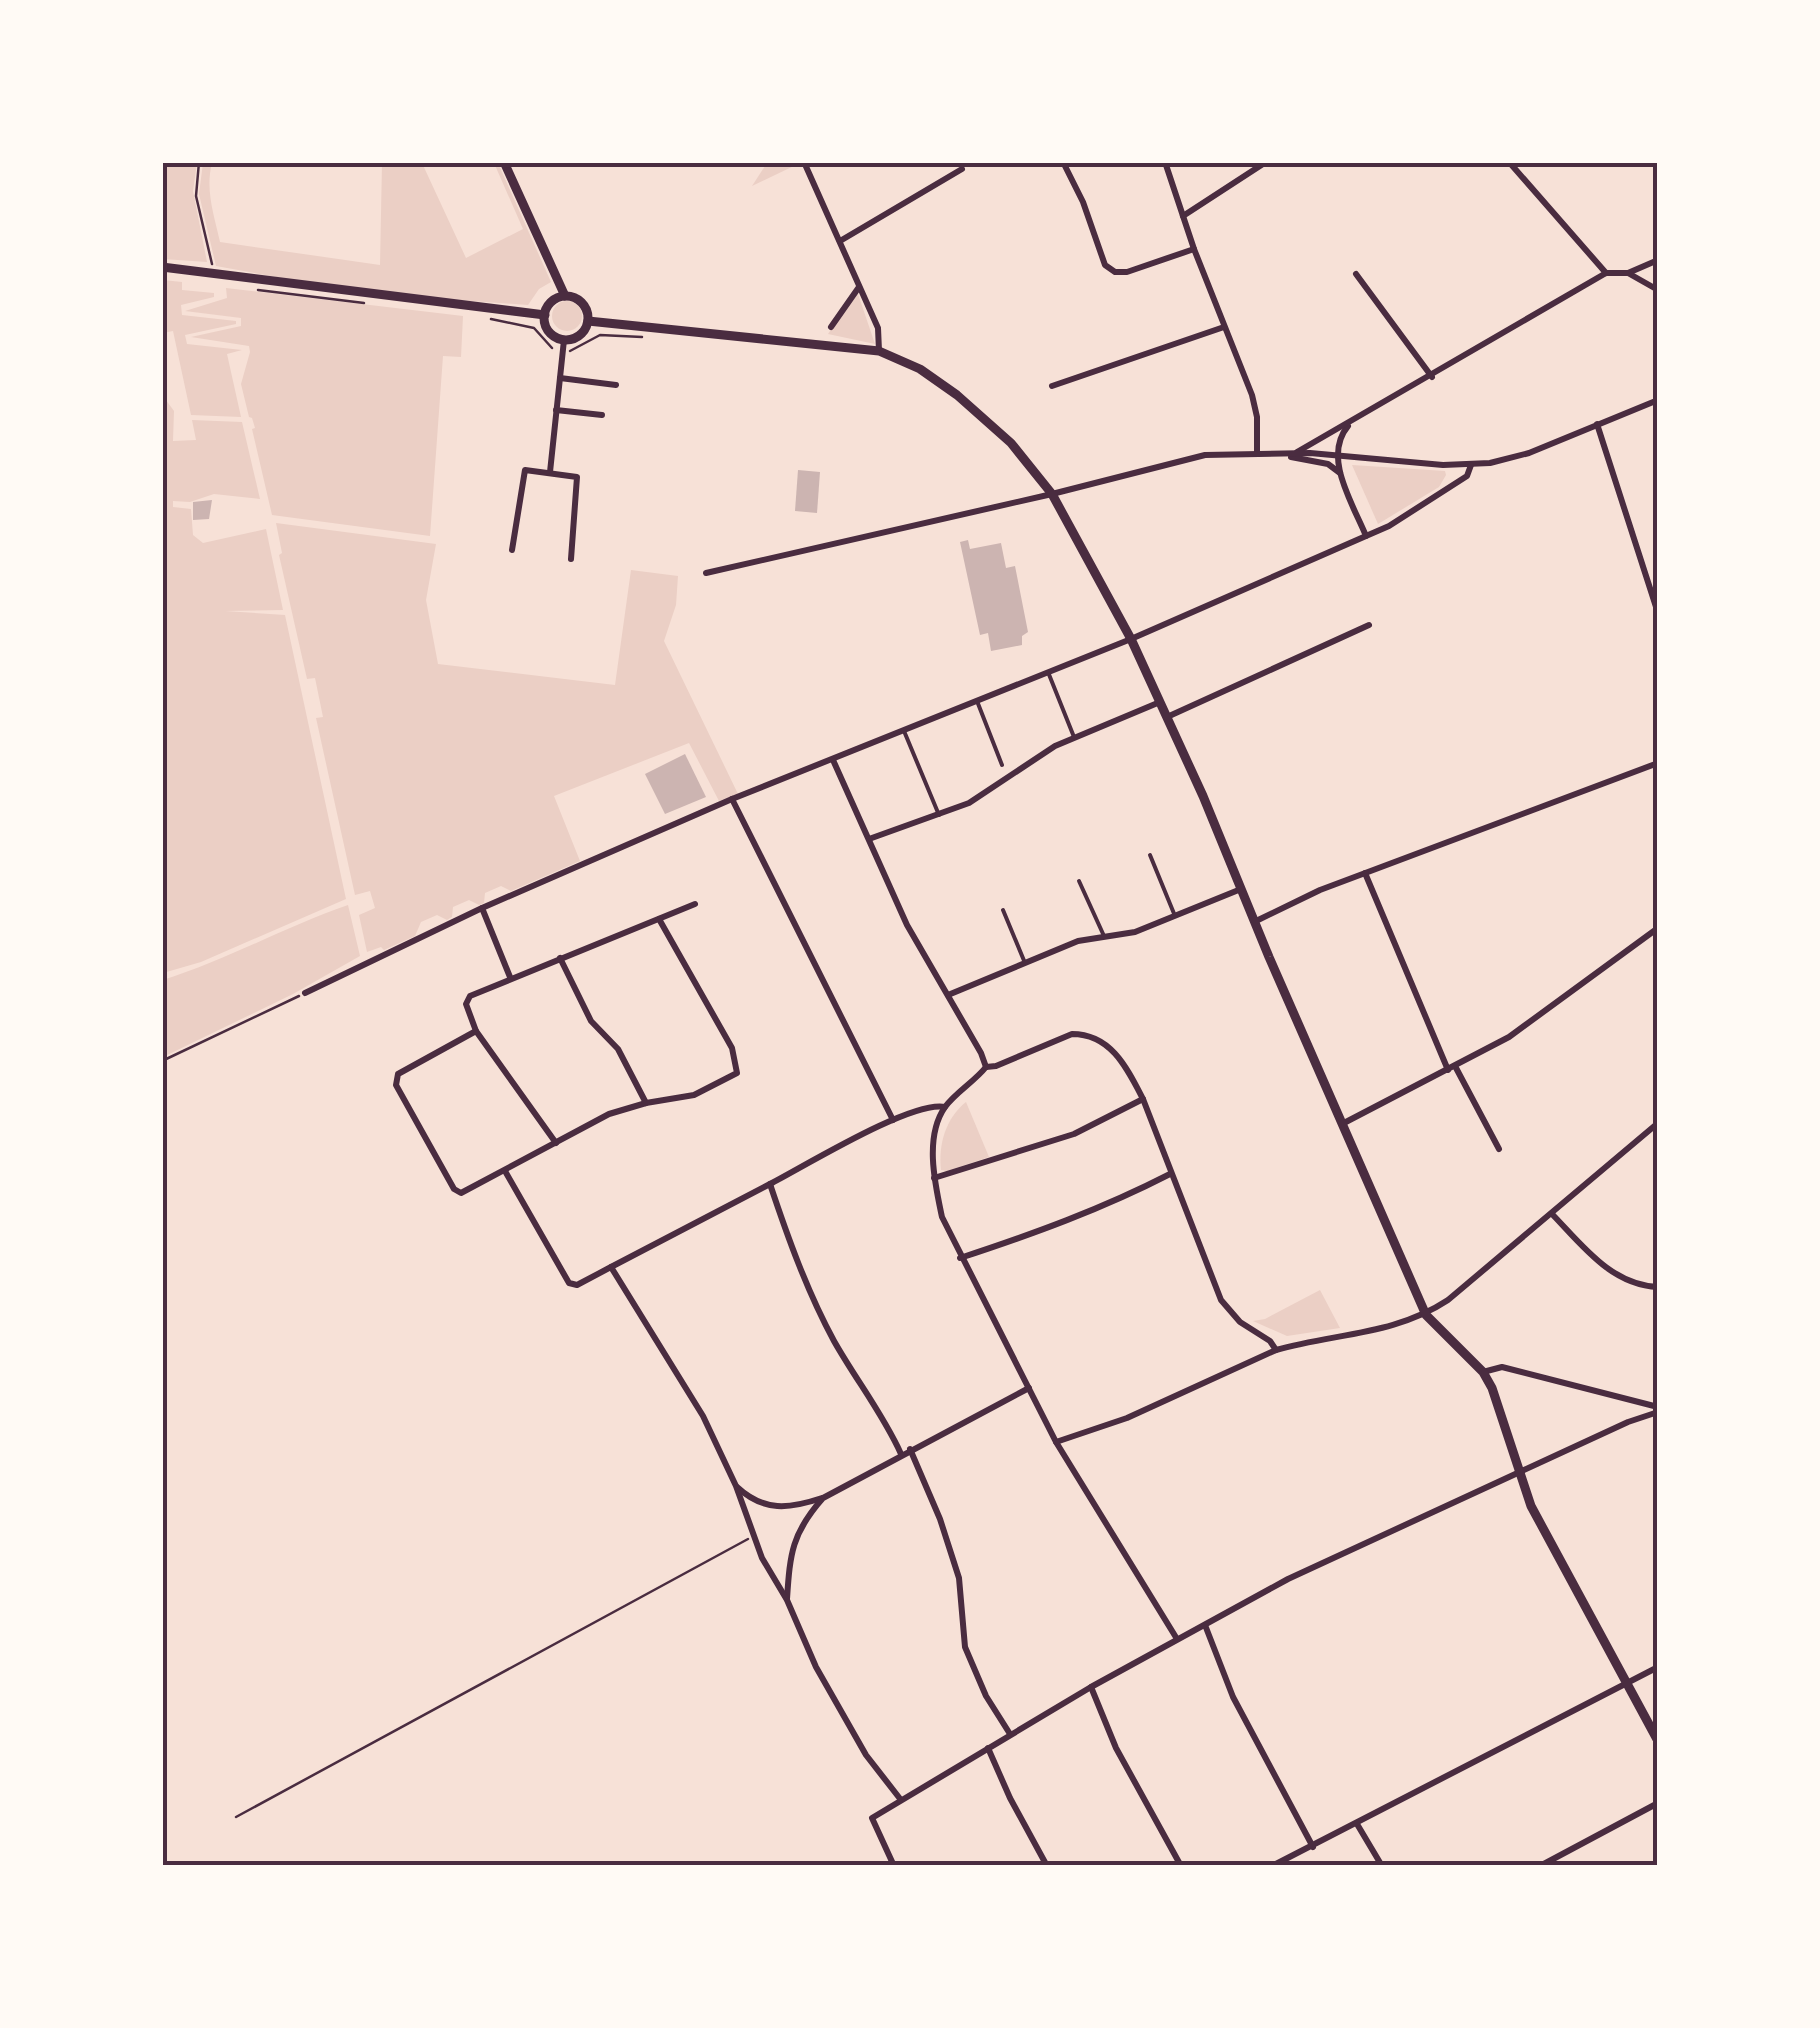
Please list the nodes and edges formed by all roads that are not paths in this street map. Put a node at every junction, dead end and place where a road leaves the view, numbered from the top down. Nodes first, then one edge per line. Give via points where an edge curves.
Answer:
1 (504, 162) edge
2 (804, 162) edge
3 (1063, 162) edge
4 (1165, 162) edge
5 (1266, 162) edge
6 (1510, 162) edge
7 (962, 169) dead end
8 (1183, 216) junction
9 (840, 241) junction
10 (1194, 248) junction
11 (1658, 260) edge
12 (162, 267) edge
13 (1606, 273) junction
14 (1356, 274) dead end
15 (1628, 274) junction
16 (859, 286) junction
17 (1658, 290) edge
18 (565, 296) junction
19 (545, 315) junction
20 (588, 321) junction
21 (831, 327) dead end
22 (1224, 327) junction
23 (563, 345) junction
24 (879, 352) junction
25 (1432, 376) junction
26 (560, 378) junction
27 (616, 384) dead end
28 (1052, 386) dead end
29 (1658, 400) edge
30 (556, 410) junction
31 (602, 415) dead end
32 (1355, 420) junction
33 (1597, 424) junction
34 (1257, 453) junction
35 (1286, 456) junction
36 (1339, 457) junction
37 (1471, 464) junction
38 (550, 472) junction
39 (1341, 474) junction
40 (1052, 494) junction
41 (1366, 536) junction
42 (512, 550) dead end
43 (571, 559) dead end
44 (706, 573) dead end
45 (1658, 613) edge
46 (1369, 625) dead end
47 (1131, 639) junction
48 (1048, 672) junction
49 (977, 701) junction
50 (1160, 702) junction
51 (1167, 718) junction
52 (904, 731) junction
53 (1074, 738) junction
54 (834, 760) junction
55 (1658, 763) edge
56 (1002, 765) dead end
57 (732, 799) junction
58 (939, 815) junction
59 (868, 840) junction
60 (1150, 855) dead end
61 (1366, 873) junction
62 (1079, 881) dead end
63 (1241, 890) junction
64 (695, 904) dead end
65 (482, 908) junction
66 (1003, 910) dead end
67 (1175, 916) junction
68 (659, 919) junction
69 (1254, 922) junction
70 (1658, 928) edge
71 (1104, 936) junction
72 (560, 958) junction
73 (1024, 963) junction
74 (510, 978) junction
75 (305, 993) road end
76 (948, 994) junction
77 (476, 1030) junction
78 (986, 1067) junction
79 (1451, 1068) junction
80 (1143, 1099) junction
81 (646, 1103) junction
82 (945, 1106) junction
83 (893, 1120) junction
84 (1658, 1123) edge
85 (1342, 1124) junction
86 (556, 1144) junction
87 (1499, 1149) dead end
88 (505, 1171) junction
89 (1170, 1174) junction
90 (934, 1178) junction
91 (770, 1184) junction
92 (1552, 1214) junction
93 (960, 1258) junction
94 (612, 1268) junction
95 (1658, 1286) edge
96 (1426, 1315) junction
97 (1276, 1350) junction
98 (1483, 1372) junction
99 (1028, 1388) junction
100 (1658, 1410) edge
101 (1056, 1442) junction
102 (910, 1449) junction
103 (902, 1454) junction
104 (1518, 1473) junction
105 (736, 1486) junction
106 (823, 1498) junction
107 (787, 1600) junction
108 (1205, 1625) junction
109 (1177, 1639) junction
110 (1658, 1667) edge
111 (1627, 1684) junction
112 (1092, 1687) junction
113 (1010, 1734) junction
114 (1658, 1741) edge
115 (988, 1748) junction
116 (901, 1800) junction
117 (1658, 1802) edge
118 (1358, 1824) junction
119 (1312, 1847) junction
120 (894, 1866) edge
121 (1047, 1866) edge
122 (1180, 1866) edge
123 (1272, 1866) edge
124 (1382, 1866) edge
125 (1540, 1866) edge

1 - 18 street
2 - 9 street
3 - 10 street via 1105,265 1115,272
4 - 8 street
5 - 8 street
6 - 13 street
7 - 9 street
8 - 10 street
9 - 16 street
10 - 22 street
11 - 15 street
12 - 19 street
13 - 15 street
13 - 25 street
14 - 25 street
15 - 17 street
16 - 21 street
16 - 24 street via 878,328
18 - 19 street via 551,302
18 - 20 street via 580,300
19 - 23 street
20 - 23 street via 580,336
20 - 24 street
22 - 28 street
22 - 34 street via 1252,395
23 - 26 street
24 - 40 street via 920,368 957,395 1011,444
25 - 32 street
26 - 27 street
26 - 30 street
29 - 33 street
30 - 31 street
30 - 38 street
32 - 35 street
32 - 36 street via 1338,441
33 - 37 street via 1529,453
33 - 45 street
34 - 35 street
34 - 40 street via 1190,458
35 - 36 street
35 - 39 street via 1328,464
36 - 37 street
36 - 39 street
37 - 41 street via 1468,476
38 - 42 street via 525,470
38 - 43 street via 578,477
39 - 41 street
40 - 44 street
40 - 47 street
41 - 47 street
46 - 51 street
47 - 48 street
47 - 50 street
48 - 49 street
48 - 53 lane
49 - 52 street
49 - 56 lane
50 - 51 street
50 - 53 street
51 - 63 street
52 - 54 street
52 - 58 lane
53 - 58 street
54 - 57 street
54 - 59 street
55 - 61 street
57 - 65 street
57 - 83 street
58 - 59 street
59 - 76 street
60 - 67 lane
61 - 69 street
61 - 79 street
62 - 71 lane
63 - 67 street
63 - 69 street
64 - 68 street
65 - 74 street
65 - 75 street
66 - 73 lane
67 - 71 street
68 - 72 street
68 - 81 street via 732,1048 737,1073 694,1095
69 - 85 street
70 - 79 street via 1509,1037
71 - 73 street
72 - 74 street
72 - 81 street via 591,1021 618,1050
73 - 76 street
74 - 77 street via 470,996 466,1004
76 - 78 street
77 - 86 street
77 - 88 street via 398,1074 396,1085 454,1189 461,1193
78 - 80 street via 1084,1034 1105,1042
78 - 82 street
79 - 85 street
79 - 87 street
80 - 89 street
80 - 90 street via 1074,1134
81 - 86 street
82 - 83 street
82 - 90 street via 935,1132
83 - 91 street
84 - 92 street
85 - 96 street
86 - 88 street
88 - 94 street via 568,1283 576,1286
89 - 93 street via 1056,1227
89 - 97 street via 1221,1300
90 - 93 street
91 - 94 street
91 - 103 street via 808,1292
92 - 95 street via 1618,1277
92 - 96 street
93 - 99 street
94 - 105 street via 704,1416
96 - 97 street
96 - 98 street
97 - 101 street via 1127,1418
98 - 100 street via 1502,1367
98 - 104 street
99 - 101 street
99 - 102 street
100 - 104 street
101 - 109 street
102 - 103 street
102 - 113 street via 959,1578 965,1647
103 - 106 street
104 - 108 street
104 - 111 street
105 - 106 street via 760,1505 778,1508
105 - 107 street via 762,1558
106 - 107 street via 794,1540
107 - 116 street via 858,1741
108 - 109 street
108 - 119 street via 1232,1696
109 - 112 street
110 - 111 street
111 - 114 street
111 - 118 street
112 - 113 street
112 - 122 street via 1116,1748
113 - 115 street
115 - 116 street
115 - 121 street
116 - 120 street via 872,1818
117 - 125 street
118 - 119 street
118 - 124 street
119 - 123 street

